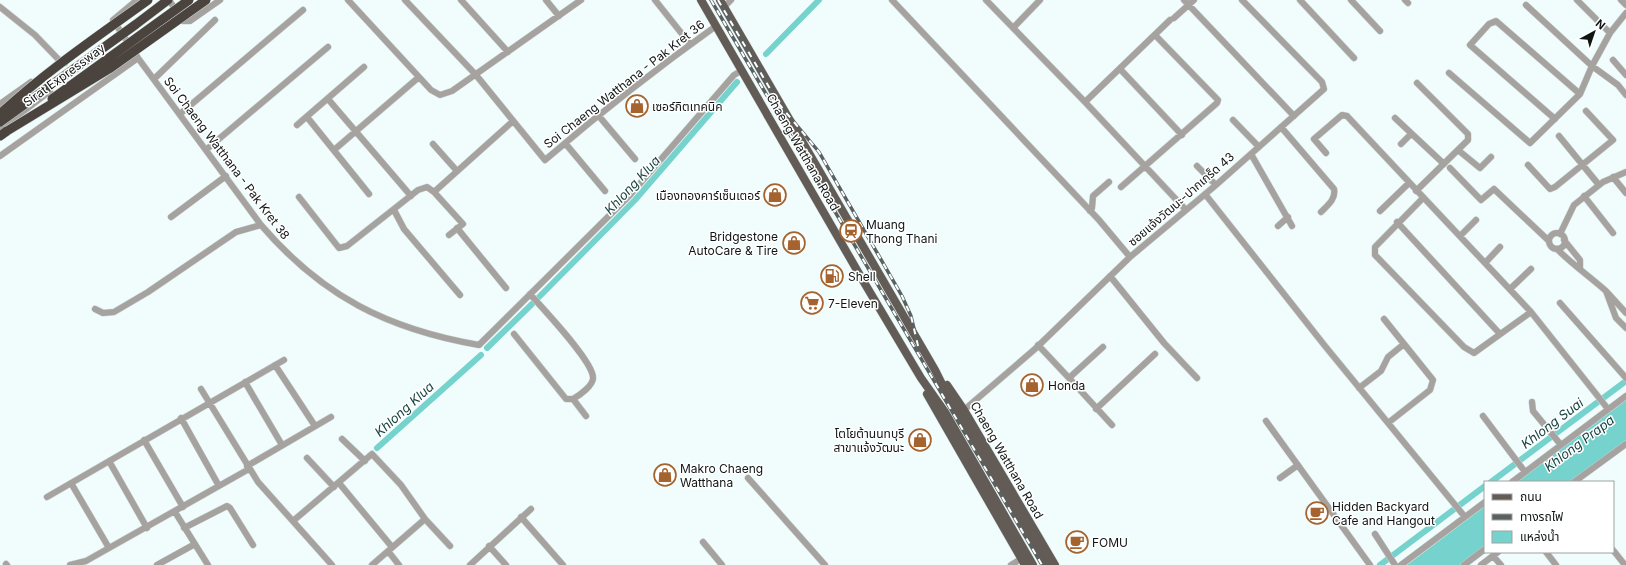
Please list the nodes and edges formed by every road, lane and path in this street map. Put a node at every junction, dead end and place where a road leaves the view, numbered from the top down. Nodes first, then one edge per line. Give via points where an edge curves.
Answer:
1 (137, 0) edge
2 (148, 0) edge
3 (170, 0) edge
4 (189, 0) edge
5 (198, 0) edge
6 (206, 0) edge
7 (220, 0) edge
8 (348, 0) edge
9 (405, 0) edge
10 (461, 0) edge
11 (546, 0) edge
12 (581, 0) edge
13 (655, 0) edge
14 (701, 0) edge
15 (731, 0) edge
16 (892, 0) edge
17 (986, 0) edge
18 (1040, 0) edge
19 (1242, 0) edge
20 (1300, 0) edge
21 (1351, 0) edge
22 (1577, 0) edge
23 (1621, 0) edge
24 (1189, 2) edge
25 (722, 4) edge
26 (1526, 5) dead end
27 (1626, 5) edge
28 (0, 7) edge
29 (303, 10) dead end
30 (1626, 13) edge
31 (179, 14) junction
32 (559, 16) junction
33 (215, 20) dead end
34 (716, 26) junction
35 (117, 27) junction
36 (138, 28) junction
37 (1013, 28) junction
38 (1380, 31) dead end
39 (1610, 33) junction
40 (124, 36) junction
41 (1156, 36) junction
42 (690, 44) junction
43 (328, 47) dead end
44 (508, 52) junction
45 (138, 58) junction
46 (1354, 58) dead end
47 (1613, 60) dead end
48 (60, 61) junction
49 (1592, 66) junction
50 (364, 67) dead end
51 (1121, 70) junction
52 (742, 71) junction
53 (1450, 73) dead end
54 (476, 75) junction
55 (1626, 75) edge
56 (419, 77) junction
57 (154, 79) junction
58 (1417, 83) dead end
59 (1625, 92) edge
60 (1580, 94) junction
61 (328, 99) junction
62 (1085, 102) junction
63 (0, 104) edge
64 (1586, 111) dead end
65 (0, 114) edge
66 (180, 114) junction
67 (598, 115) junction
68 (1294, 116) junction
69 (308, 117) junction
70 (1395, 118) dead end
71 (1555, 119) junction
72 (1233, 120) dead end
73 (0, 122) edge
74 (512, 122) junction
75 (297, 125) dead end
76 (1281, 127) junction
77 (2, 132) edge
78 (356, 132) junction
79 (1411, 134) junction
80 (1182, 135) junction
81 (1559, 136) dead end
82 (565, 143) junction
83 (433, 144) dead end
84 (1401, 144) dead end
85 (1259, 147) junction
86 (206, 149) junction
87 (334, 150) junction
88 (1458, 150) junction
89 (1326, 153) dead end
90 (1251, 154) junction
91 (0, 156) edge
92 (1492, 157) dead end
93 (635, 158) dead end
94 (1528, 164) dead end
95 (1582, 165) junction
96 (1145, 166) junction
97 (1197, 166) dead end
98 (1447, 166) junction
99 (457, 171) junction
100 (1626, 172) edge
101 (226, 176) junction
102 (1613, 177) junction
103 (1109, 182) dead end
104 (1409, 183) junction
105 (1216, 185) junction
106 (1598, 185) junction
107 (1122, 187) dead end
108 (1416, 190) junction
109 (605, 191) dead end
110 (434, 192) junction
111 (1626, 193) edge
112 (369, 194) dead end
113 (1205, 194) junction
114 (411, 196) junction
115 (1584, 196) junction
116 (299, 197) dead end
117 (1423, 198) junction
118 (394, 210) junction
119 (1186, 210) junction
120 (1090, 211) junction
121 (1380, 211) dead end
122 (1321, 212) dead end
123 (171, 217) dead end
124 (1288, 217) junction
125 (1476, 220) dead end
126 (1397, 222) junction
127 (261, 225) junction
128 (1278, 226) dead end
129 (1292, 226) dead end
130 (457, 228) junction
131 (1613, 233) dead end
132 (449, 235) dead end
133 (1460, 236) junction
134 (1562, 237) junction
135 (1549, 241) junction
136 (1500, 247) dead end
137 (1557, 249) junction
138 (1130, 257) junction
139 (1485, 263) junction
140 (1580, 268) junction
141 (1531, 269) dead end
142 (1110, 276) junction
143 (506, 288) dead end
144 (1510, 290) junction
145 (1606, 291) junction
146 (530, 294) junction
147 (460, 295) dead end
148 (1560, 303) dead end
149 (95, 309) dead end
150 (1531, 312) junction
151 (1626, 313) edge
152 (1384, 319) dead end
153 (1626, 328) edge
154 (514, 334) dead end
155 (1500, 334) junction
156 (1404, 344) junction
157 (1038, 345) junction
158 (1104, 347) dead end
159 (1155, 354) dead end
160 (284, 360) dead end
161 (275, 365) junction
162 (935, 370) junction
163 (1069, 378) junction
164 (1197, 378) dead end
165 (1626, 378) edge
166 (245, 382) junction
167 (1359, 388) junction
168 (201, 389) dead end
169 (1626, 396) edge
170 (574, 399) junction
171 (208, 402) junction
172 (1532, 402) dead end
173 (1606, 407) junction
174 (1096, 409) junction
175 (964, 410) junction
176 (586, 416) dead end
177 (1483, 416) dead end
178 (331, 417) dead end
179 (181, 418) junction
180 (1266, 422) dead end
181 (1388, 423) junction
182 (1112, 425) dead end
183 (315, 426) junction
184 (342, 439) dead end
185 (144, 440) junction
186 (1559, 443) junction
187 (1626, 444) edge
188 (282, 445) junction
189 (307, 458) dead end
190 (109, 460) junction
191 (365, 460) junction
192 (1298, 465) junction
193 (248, 467) junction
194 (1524, 469) junction
195 (748, 478) dead end
196 (1280, 478) dead end
197 (1513, 481) edge
198 (1575, 481) edge
199 (71, 483) junction
200 (339, 483) junction
201 (219, 486) junction
202 (334, 488) junction
203 (47, 497) dead end
204 (1484, 503) edge
205 (183, 507) junction
206 (531, 509) dead end
207 (175, 512) junction
208 (1463, 514) junction
209 (521, 518) junction
210 (424, 519) junction
211 (293, 521) junction
212 (147, 528) junction
213 (184, 528) junction
214 (1375, 534) dead end
215 (703, 542) dead end
216 (195, 544) junction
217 (253, 545) dead end
218 (450, 546) dead end
219 (490, 546) junction
220 (109, 548) junction
221 (390, 549) junction
222 (1484, 550) edge
223 (1614, 551) edge
224 (1547, 553) edge
225 (1496, 554) edge
226 (1024, 559) edge
227 (1394, 564) edge
228 (70, 565) edge
229 (157, 565) edge
230 (208, 565) edge
231 (332, 565) edge
232 (372, 565) edge
233 (399, 565) edge
234 (470, 565) edge
235 (506, 565) edge
236 (563, 565) edge
237 (722, 565) edge
238 (825, 565) edge
239 (1012, 565) edge
240 (1033, 565) edge
241 (1048, 565) edge
242 (1055, 565) edge
243 (1370, 565) edge
244 (1401, 565) edge
245 (1464, 565) edge
246 (1481, 565) edge
247 (1501, 565) edge
248 (1556, 565) edge
249 (1625, 565) edge

1 - 35 street via 113,20
2 - 65 highway, bridge via 95,38
3 - 31 street
3 - 36 highway
4 - 36 highway, bridge
5 - 31 street
6 - 77 highway, bridge via 109,69
7 - 31 street via 190,21 183,21
8 - 56 street
9 - 54 street
10 - 44 street
11 - 32 street
12 - 32 street
13 - 42 street
14 - 34 main road, Chaeng Watthana Road
15 - 25 street
16 - 120 street
17 - 37 street
18 - 37 street
19 - 68 street, ซอยแจ้งวัฒนะ-ปากเกร็ด 43 via 1322,82 1324,89
20 - 46 street
21 - 38 street
22 - 39 street
23 - 27 street
24 - 41 street
24 - 68 street
25 - 162 main road, Chaeng Watthana Road
26 - 49 street
28 - 48 street via 35,35
29 - 66 street
30 - 39 street
31 - 36 street via 151,27
32 - 44 street
33 - 57 street
34 - 42 street, Soi Chaeng Watthana - Pak Kret 36
34 - 52 main road, Chaeng Watthana Road
35 - 40 street, Soi Chaeng Watthana - Pak Kret 38
35 - 48 street via 72,60 65,63
36 - 40 street
36 - 73 highway, Sirat Expressway, bridge
36 - 77 highway, Sirat Expressway, bridge
37 - 62 street
39 - 49 street
40 - 45 street, Soi Chaeng Watthana - Pak Kret 38
40 - 77 street
41 - 51 street
41 - 80 street via 1218,100
42 - 67 street, Soi Chaeng Watthana - Pak Kret 36
43 - 86 street
44 - 54 street
45 - 57 street, Soi Chaeng Watthana - Pak Kret 38
45 - 91 street
47 - 55 street
48 - 63 street
49 - 59 street
49 - 60 street
50 - 61 street
51 - 62 street
51 - 80 street
52 - 146 street, Soi Chaeng Watthana - Pak Kret 38 via 734,76 630,196
52 - 226 main road, Chaeng Watthana Road via 921,378 945,412
53 - 71 street via 1530,143
54 - 56 street via 452,91 440,95 431,90
54 - 74 street
56 - 78 street
57 - 66 street, Soi Chaeng Watthana - Pak Kret 38
58 - 88 street via 1468,134 1468,140
60 - 71 street
60 - 71 street via 1496,21 1490,24 1470,45
61 - 69 street
61 - 78 street
62 - 96 street
64 - 95 street via 1612,140
66 - 86 street, Soi Chaeng Watthana - Pak Kret 38
67 - 82 street, Soi Chaeng Watthana - Pak Kret 36
67 - 93 street
68 - 76 street, ซอยแจ้งวัฒนะ-ปากเกร็ด 43
69 - 75 street
69 - 87 street
70 - 79 street
72 - 85 street
74 - 82 street, Soi Chaeng Watthana - Pak Kret 36 via 545,160
74 - 99 street
76 - 85 street, ซอยแจ้งวัฒนะ-ปากเกร็ด 43
76 - 122 street via 1334,189 1332,201
78 - 87 street
78 - 114 street
79 - 84 street
79 - 98 street
80 - 96 street
81 - 95 street
82 - 109 street
83 - 99 street
85 - 90 street, ซอยแจ้งวัฒนะ-ปากเกร็ด 43
86 - 101 street, Soi Chaeng Watthana - Pak Kret 38
87 - 112 street
88 - 92 street via 1480,168
88 - 98 street
89 - 104 street via 1314,140 1342,115 1347,116
90 - 105 street, ซอยแจ้งวัฒนะ-ปากเกร็ด 43
90 - 124 street
94 - 95 street via 1550,189
95 - 106 street
96 - 107 street
96 - 119 street
97 - 105 street
98 - 108 street
98 - 135 street via 1481,200 1494,189
99 - 110 street
100 - 102 street
101 - 123 street
101 - 127 street, Soi Chaeng Watthana - Pak Kret 38
102 - 106 street
102 - 111 street
103 - 120 street via 1093,196
104 - 108 street
104 - 121 street
105 - 113 street, ซอยแจ้งวัฒนะ-ปากเกร็ด 43
106 - 115 street
108 - 117 street
110 - 114 street via 427,187
110 - 130 street via 463,224
113 - 119 street, ซอยแจ้งวัฒนะ-ปากเกร็ด 43
113 - 167 street
114 - 118 street
115 - 131 street
115 - 134 street via 1574,205
116 - 118 street via 339,248 347,246
117 - 126 street
117 - 133 street
118 - 147 street via 404,229
119 - 138 street, ซอยแจ้งวัฒนะ-ปากเกร็ด 43
120 - 138 street
124 - 128 street
124 - 129 street
125 - 133 street
126 - 155 street
126 - 155 street via 1375,247 1375,255 1470,352 1478,351
127 - 146 street, Soi Chaeng Watthana - Pak Kret 38 via 297,264 331,290 384,318 445,339 479,344
127 - 149 street via 236,232 114,312 102,313
130 - 132 street
130 - 143 street
133 - 139 street
134 - 135 street via 1553,234
134 - 137 street via 1562,247
134 - 140 street via 1580,260
135 - 137 street via 1552,248
136 - 139 street
137 - 140 street via 1575,267
138 - 142 street, ซอยแจ้งวัฒนะ-ปากเกร็ด 43
139 - 144 street
140 - 145 street
141 - 144 street
142 - 157 street, ซอยแจ้งวัฒนะ-ปากเกร็ด 43
142 - 164 street via 1164,343
144 - 150 street
145 - 151 street
145 - 153 street via 1616,318
146 - 170 street via 566,336 591,372 592,381
148 - 165 street
150 - 155 street
150 - 173 street
152 - 156 street
154 - 170 street via 566,400
156 - 167 street via 1388,357 1381,371
156 - 181 street via 1432,378 1432,385 1430,390
157 - 163 street
157 - 175 street, ซอยแจ้งวัฒนะ-ปากเกร็ด 43
158 - 163 street
159 - 174 street
160 - 161 street
161 - 166 street
161 - 183 street
162 - 175 main road, Chaeng Watthana Road
162 - 241 main road, Chaeng Watthana Road via 953,406
163 - 174 street
166 - 171 street
166 - 188 street
167 - 181 street
168 - 171 street
169 - 173 street
170 - 176 street
171 - 179 street
171 - 193 street
172 - 186 street via 1533,411
173 - 186 street
174 - 182 street
175 - 242 main road, Chaeng Watthana Road
177 - 194 street
178 - 183 street
179 - 185 street
179 - 201 street
180 - 192 street
181 - 208 street
183 - 188 street
184 - 191 street
185 - 190 street
185 - 205 street
186 - 194 street
187 - 198 street
188 - 193 street
189 - 202 street
190 - 199 street
190 - 212 street
191 - 200 street
191 - 210 street via 372,454 401,485
192 - 196 street
192 - 243 street
193 - 201 street
193 - 211 street
194 - 197 street
195 - 238 street
199 - 203 street
199 - 220 street
200 - 202 street
200 - 221 street
201 - 205 street
202 - 211 street
204 - 208 street
205 - 207 street
206 - 209 street
207 - 212 street
207 - 213 street
208 - 244 street
209 - 219 street
209 - 236 street
210 - 218 street
210 - 221 street
211 - 231 street
212 - 220 street
213 - 216 street
213 - 217 street via 227,506
214 - 227 street
215 - 237 street
216 - 229 street
216 - 230 street
219 - 234 street
219 - 235 street
220 - 228 street via 86,561
221 - 232 street
221 - 233 street
222 - 245 street
223 - 249 street
224 - 248 street
225 - 246 street
225 - 247 street
226 - 239 street
226 - 240 main road, Chaeng Watthana Road

